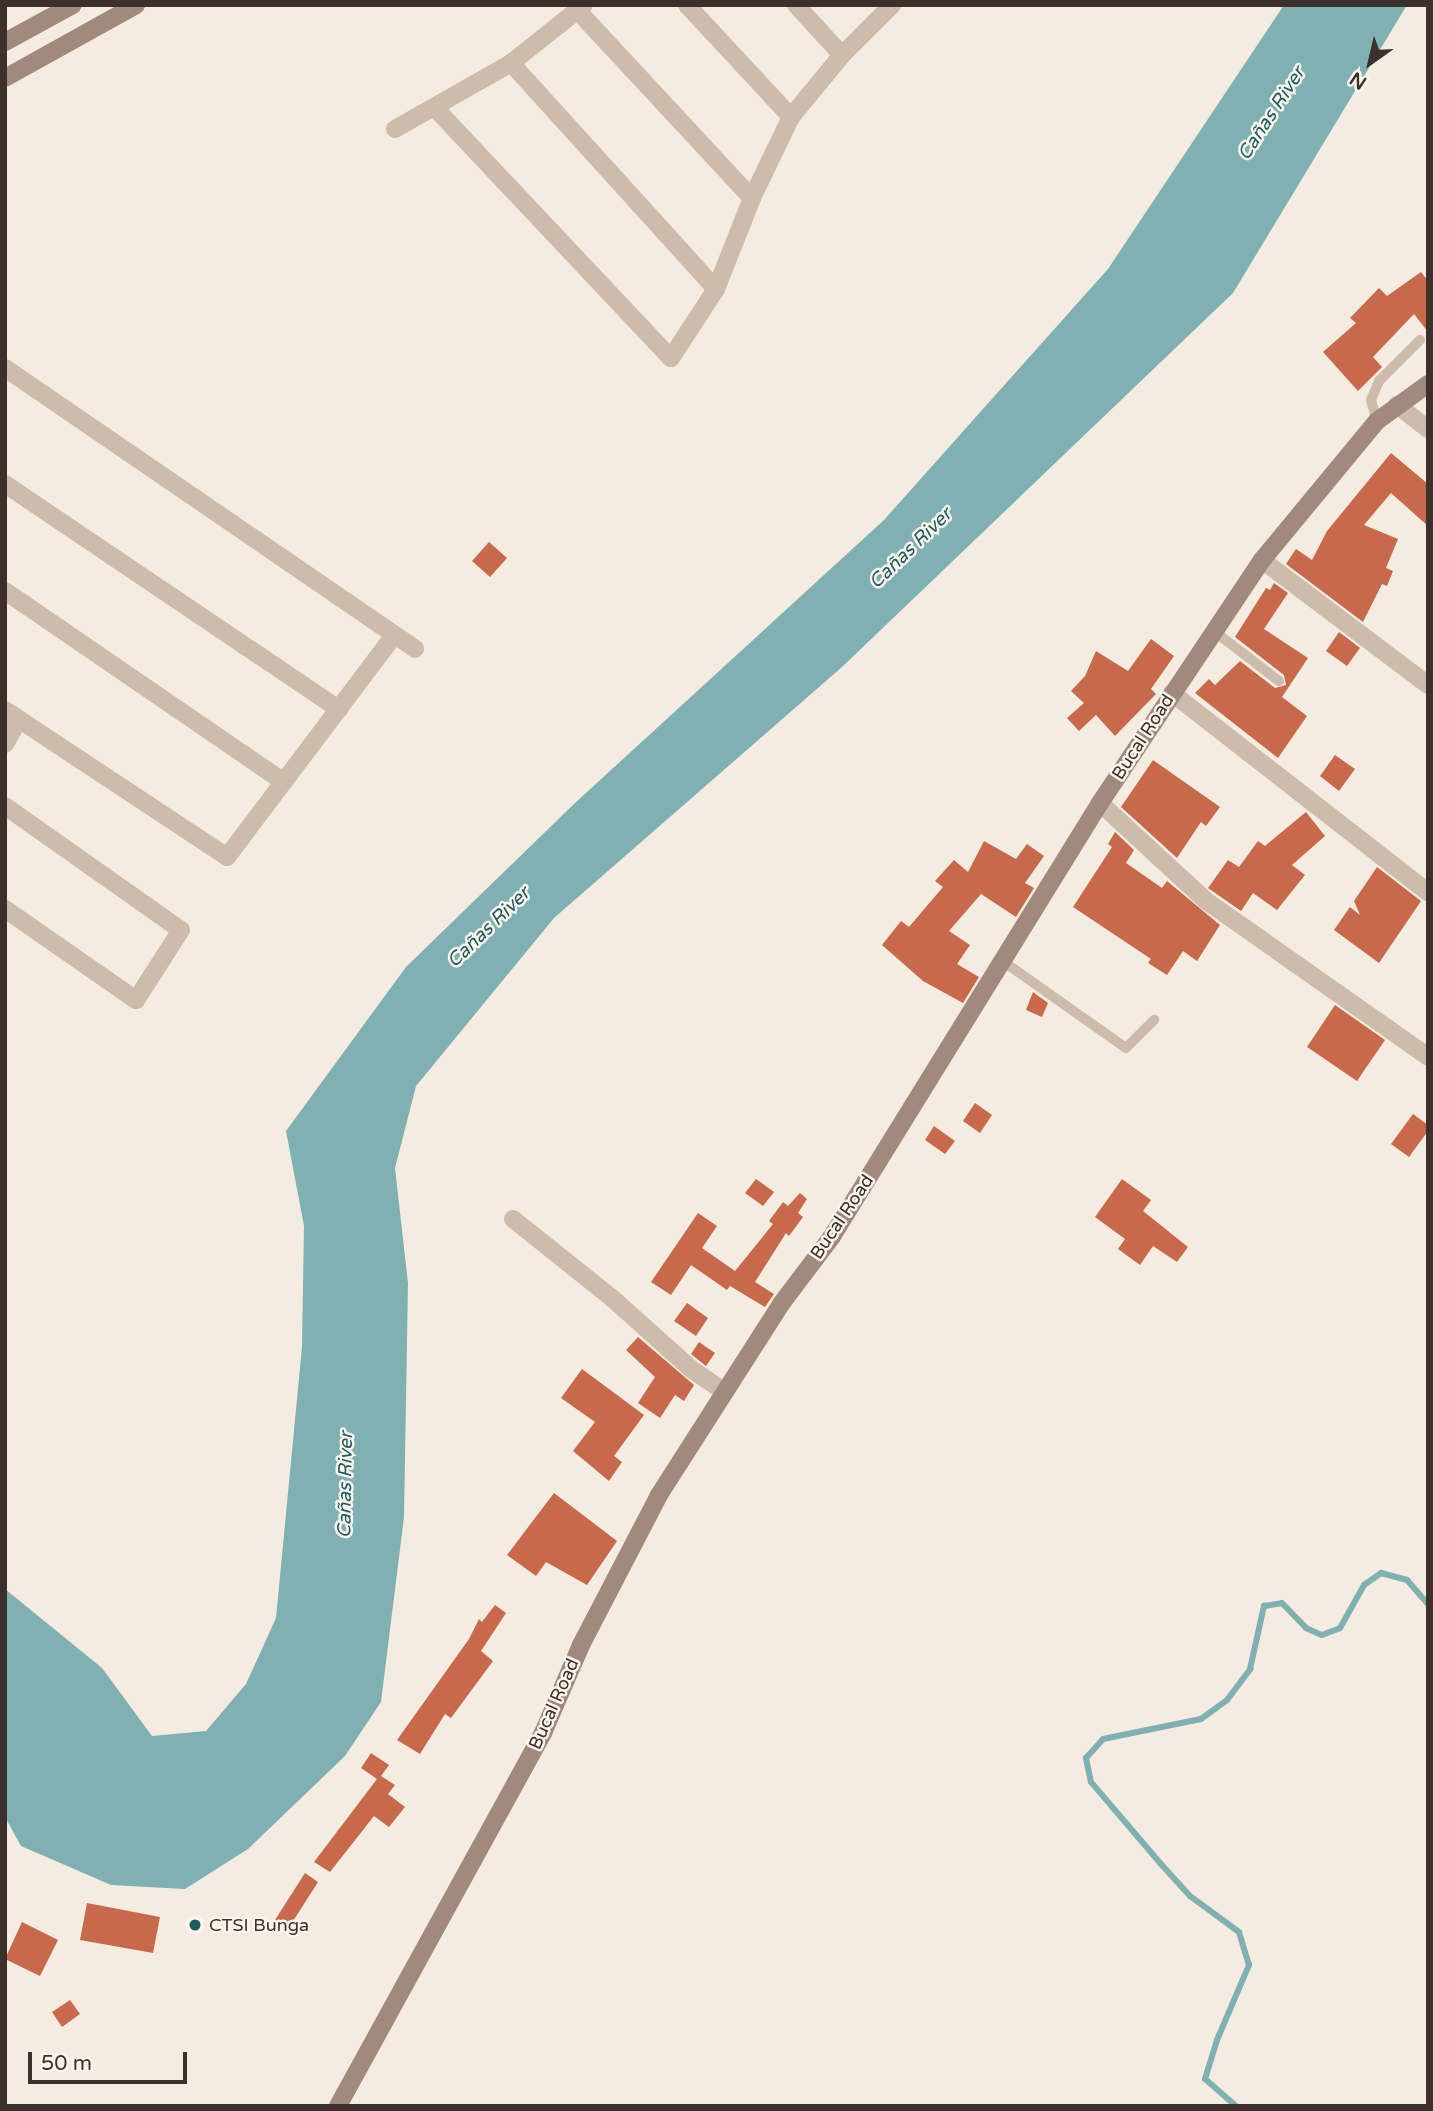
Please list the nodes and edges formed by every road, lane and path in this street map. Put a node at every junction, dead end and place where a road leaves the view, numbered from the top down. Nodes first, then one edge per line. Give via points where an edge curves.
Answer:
1 (74, 5) edge
2 (136, 5) edge
3 (687, 5) edge
4 (796, 5) edge
5 (892, 5) edge
6 (581, 8) edge
7 (5, 42) edge
8 (842, 55) junction
9 (511, 63) junction
10 (5, 78) edge
11 (436, 109) junction
12 (791, 117) junction
13 (395, 129) dead end
14 (752, 198) junction
15 (716, 289) junction
16 (1420, 340) dead end
17 (5, 368) edge
18 (1428, 384) edge
19 (1397, 405) junction
20 (1377, 421) junction
21 (1428, 429) edge
22 (5, 484) edge
23 (1262, 560) junction
24 (5, 592) edge
25 (1214, 631) junction
26 (394, 635) junction
27 (415, 649) dead end
28 (1279, 681) dead end
29 (1428, 685) edge
30 (1172, 693) junction
31 (339, 709) junction
32 (12, 715) edge
33 (5, 744) edge
34 (284, 782) junction
35 (1100, 803) junction
36 (5, 806) edge
37 (1428, 892) edge
38 (5, 909) edge
39 (1004, 962) junction
40 (1154, 1020) dead end
41 (1428, 1057) edge
42 (513, 1219) dead end
43 (725, 1392) junction
44 (338, 2106) edge

1 - 7 street
2 - 10 street
3 - 12 street
4 - 8 street
5 - 8 street
6 - 9 street
6 - 14 street
8 - 12 street
9 - 11 street
9 - 15 street
11 - 13 street
11 - 15 street via 671,358
12 - 14 street
14 - 15 street
16 - 20 lane via 1389,366 1379,381 1371,400
17 - 26 street
18 - 19 street, Bucal Road
19 - 20 street, Bucal Road
19 - 21 street
20 - 23 street, Bucal Road
22 - 31 street
23 - 25 street, Bucal Road
23 - 29 street
24 - 34 street
25 - 28 lane
25 - 30 street, Bucal Road
26 - 27 street
26 - 31 street
30 - 35 street, Bucal Road
30 - 37 street
31 - 34 street
32 - 33 street
32 - 34 street via 227,857
35 - 39 street, Bucal Road
35 - 41 street via 1205,900
36 - 38 street via 181,930 136,1000
39 - 40 lane via 1126,1048
39 - 43 street, Bucal Road via 831,1238 780,1304
42 - 43 street via 691,1369
43 - 44 street, Bucal Road via 659,1495 581,1645 543,1733

